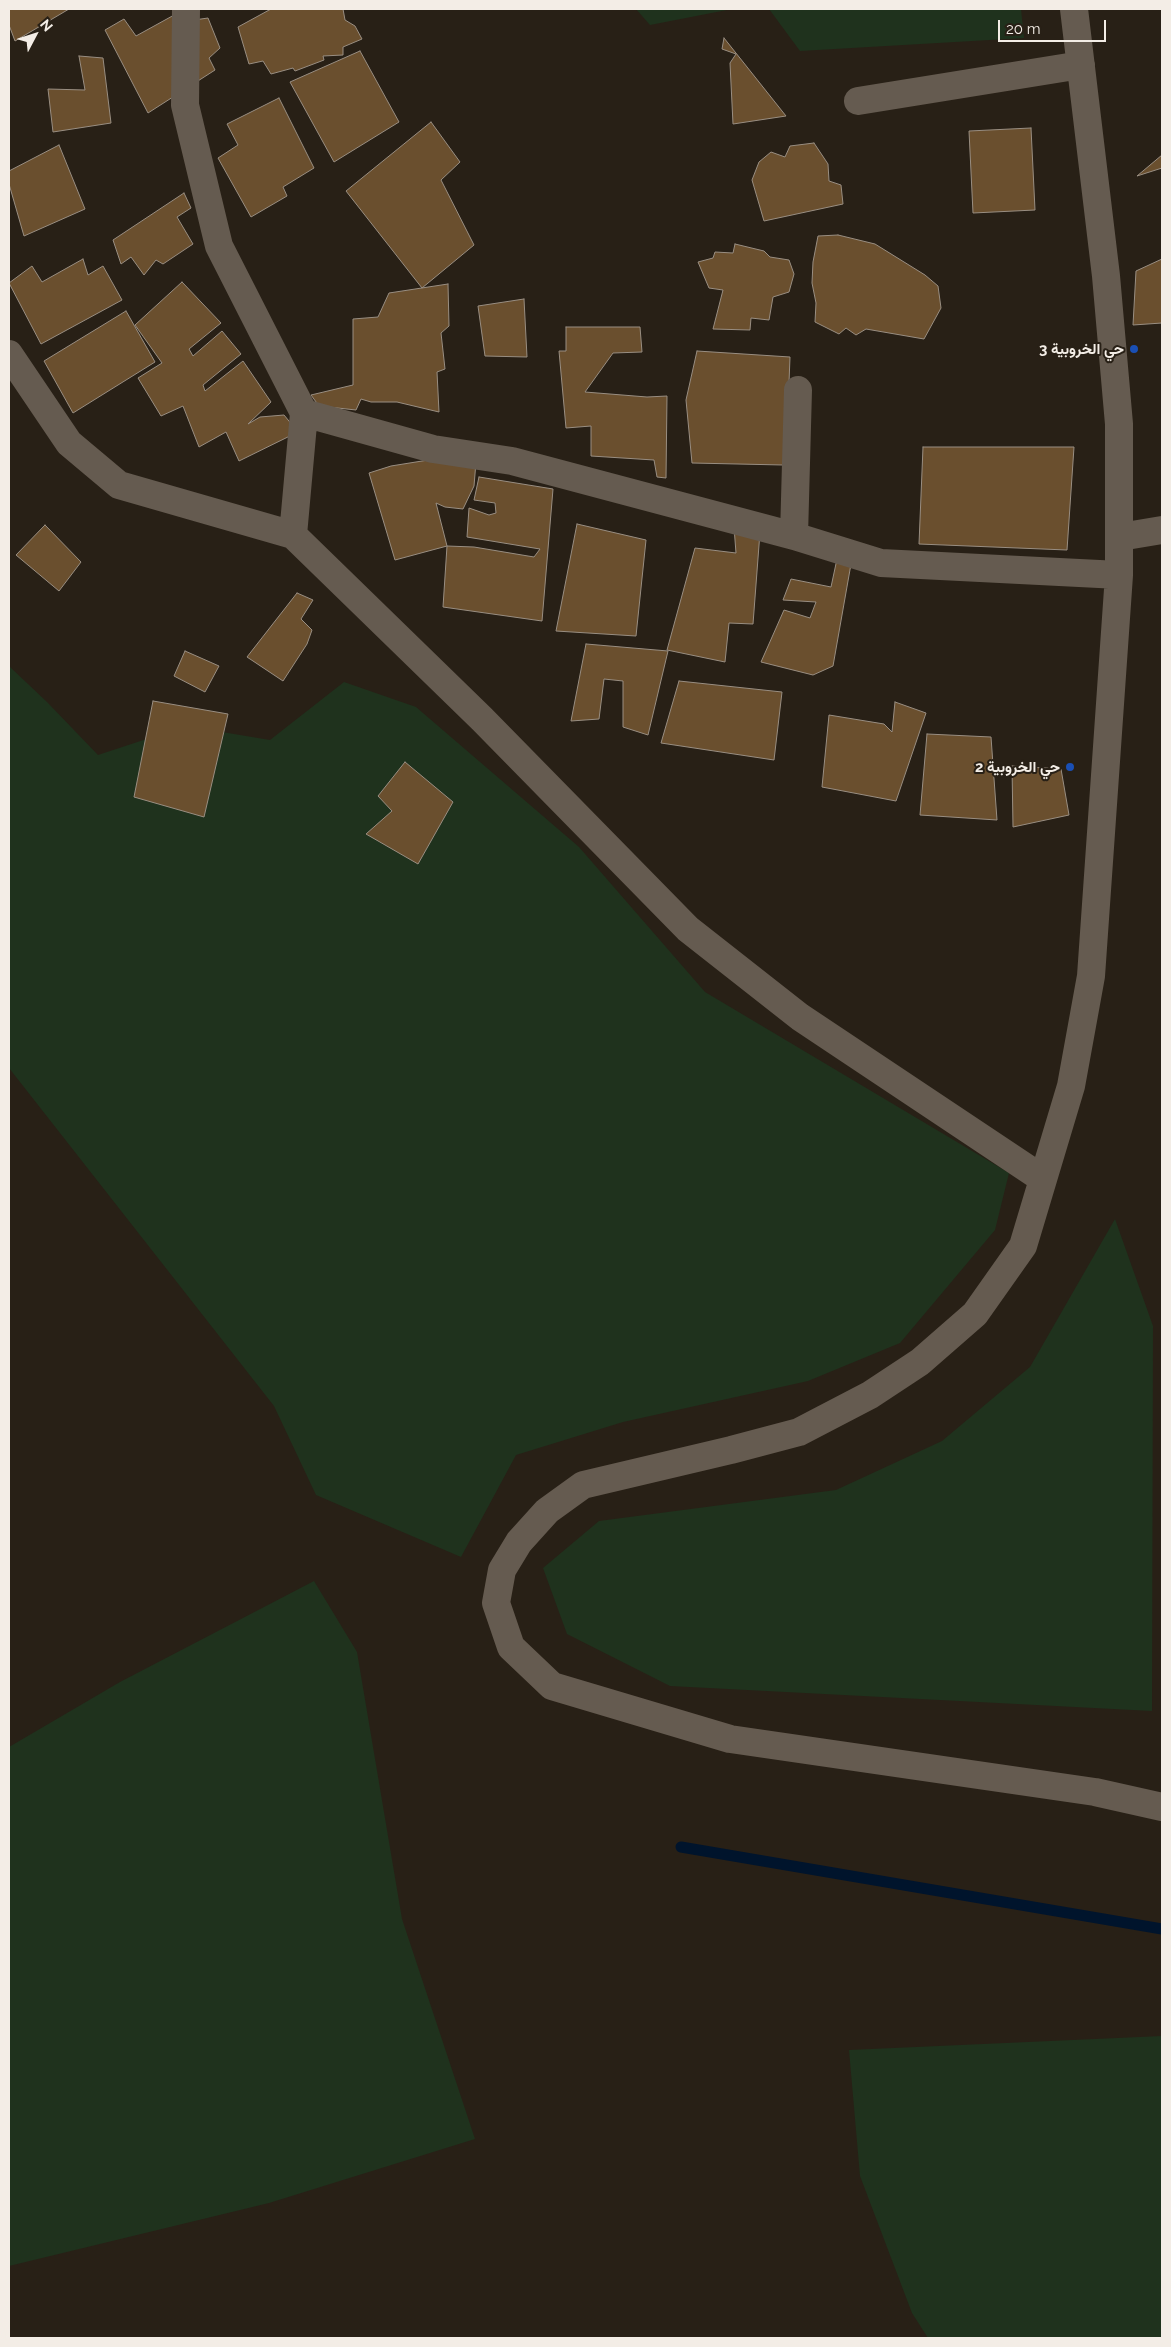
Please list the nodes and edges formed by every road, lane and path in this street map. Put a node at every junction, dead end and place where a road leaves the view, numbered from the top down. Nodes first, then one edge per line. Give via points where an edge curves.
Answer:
1 (186, 9) edge
2 (1074, 9) edge
3 (1081, 65) junction
4 (858, 101) dead end
5 (9, 354) edge
6 (798, 390) dead end
7 (304, 413) junction
8 (1162, 530) edge
9 (293, 535) junction
10 (794, 536) junction
11 (1120, 537) junction
12 (1119, 575) junction
13 (1043, 1179) junction
14 (1162, 1807) edge

1 - 7 street via 185,105 219,246
2 - 3 street
3 - 4 street
3 - 11 street via 1108,296 1119,424
5 - 9 street via 70,443 119,485
6 - 10 street
7 - 9 street
7 - 10 street via 433,449 512,460
8 - 11 street
9 - 13 street via 482,719 688,929 800,1017
10 - 12 street via 882,563
11 - 12 street
12 - 13 street via 1091,976 1071,1086
13 - 14 street via 1023,1246 975,1314 920,1362 870,1395 799,1432 583,1485 546,1511 519,1542 502,1570 496,1603 511,1647 552,1686 730,1739 1095,1792

